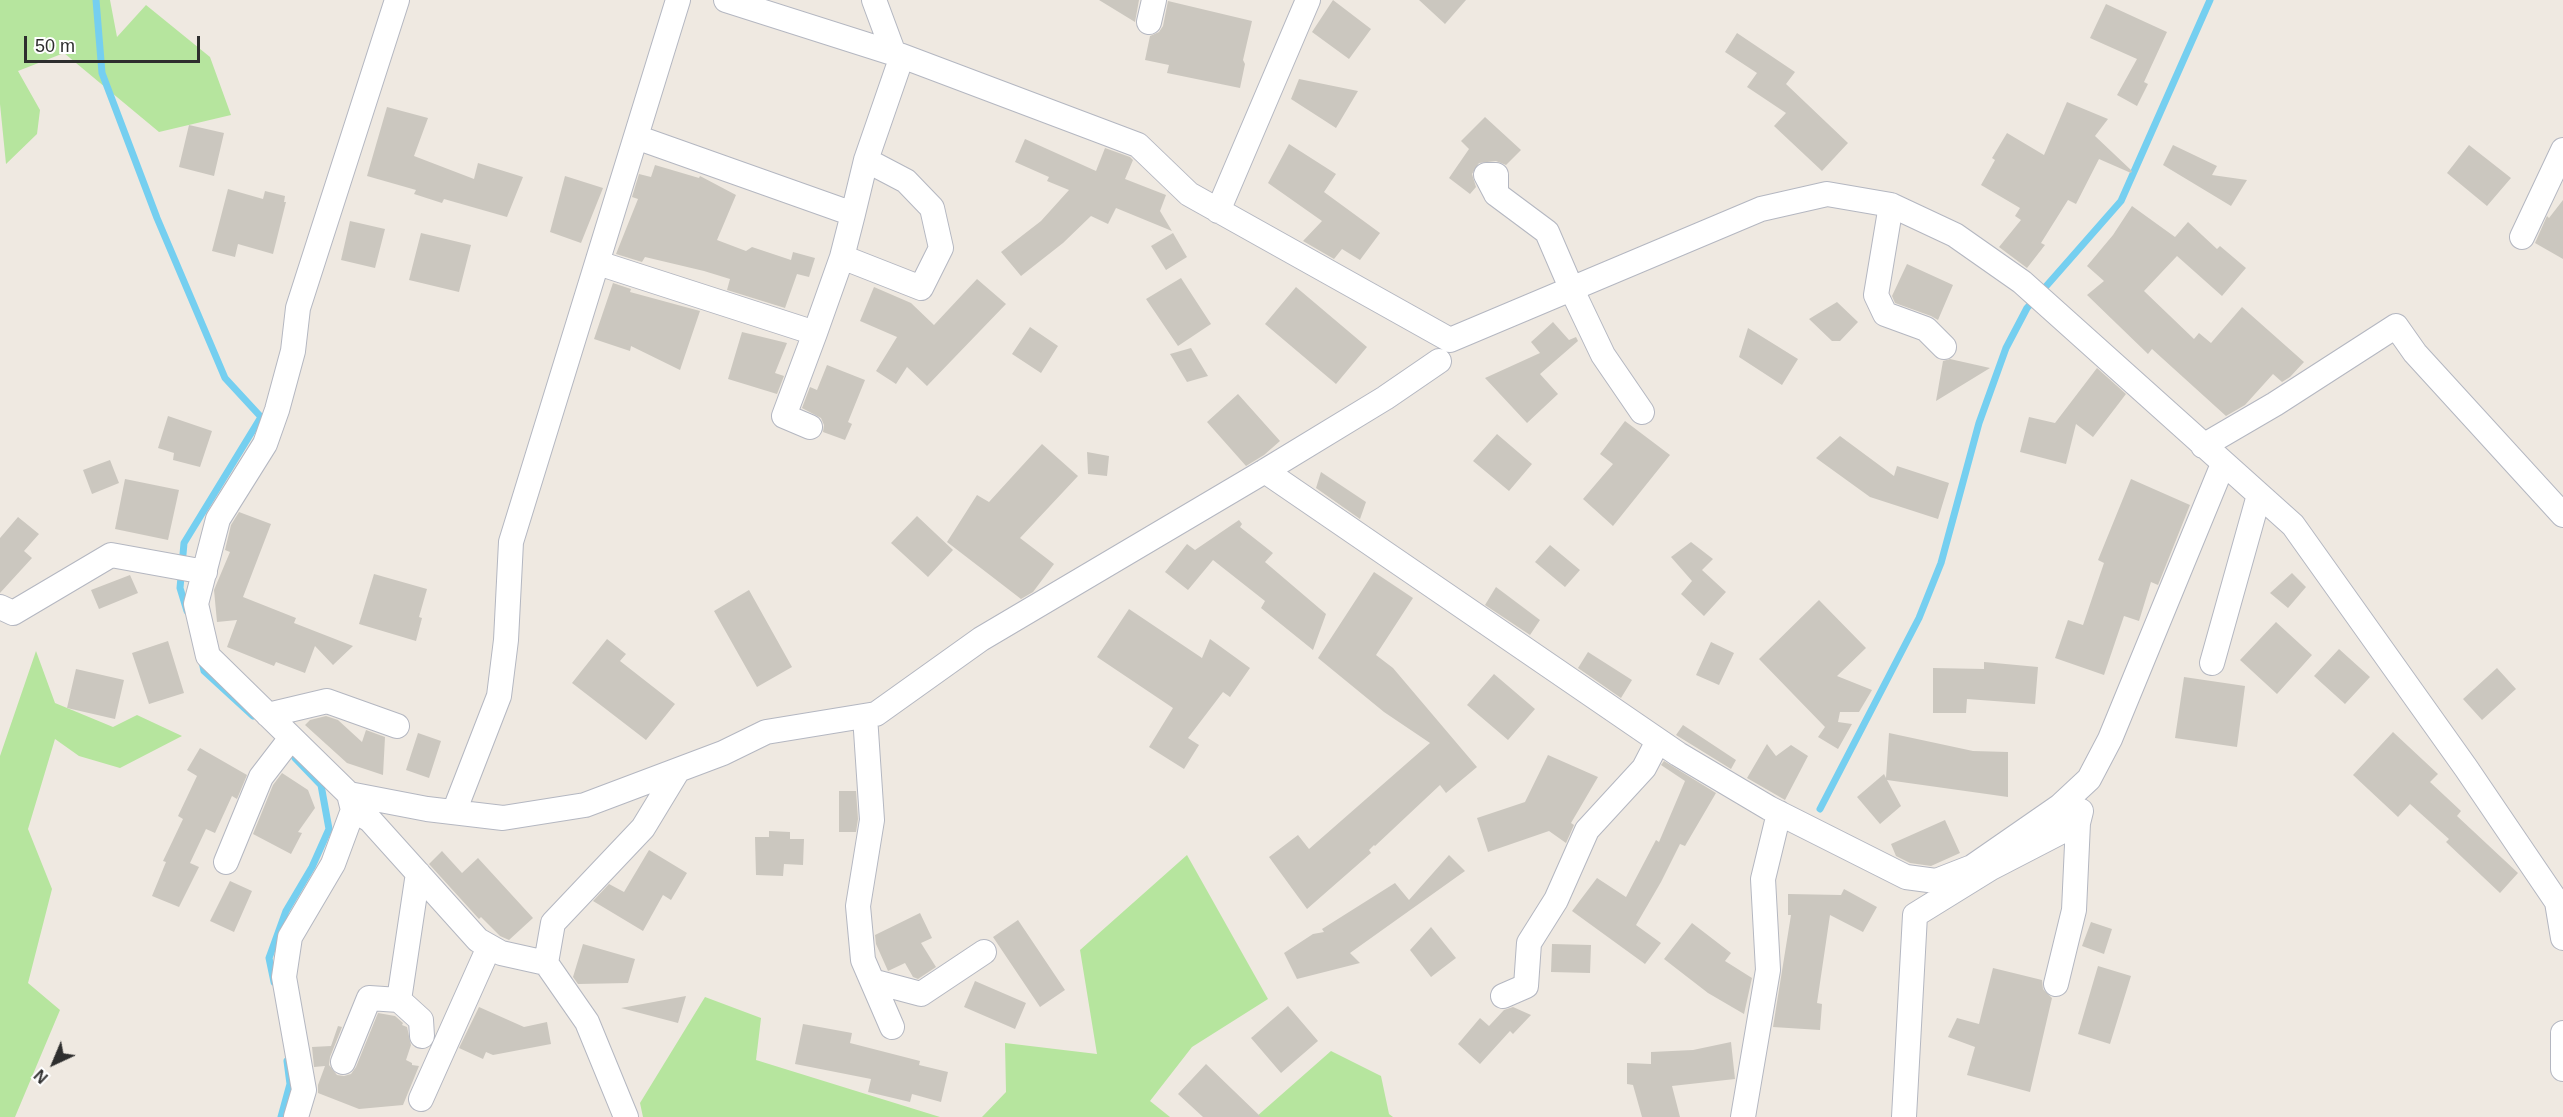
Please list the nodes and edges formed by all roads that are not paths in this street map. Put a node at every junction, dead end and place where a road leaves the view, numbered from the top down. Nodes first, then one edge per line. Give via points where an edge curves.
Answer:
1 (397, 0) edge
2 (678, 0) edge
3 (726, 0) edge
4 (874, 0) edge
5 (1308, 0) edge
6 (898, 55) junction
7 (636, 137) junction
8 (2563, 150) edge
9 (866, 160) junction
10 (1496, 195) dead end
11 (1891, 205) junction
12 (1218, 211) junction
13 (853, 214) junction
14 (2522, 237) dead end
15 (842, 257) junction
16 (598, 263) junction
17 (1572, 290) junction
18 (815, 333) junction
19 (1944, 347) dead end
20 (1439, 361) dead end
21 (1642, 412) dead end
22 (810, 427) dead end
23 (2203, 446) junction
24 (2223, 464) junction
25 (1265, 471) junction
26 (2259, 495) junction
27 (2563, 515) edge
28 (201, 571) junction
29 (0, 607) edge
30 (2212, 663) dead end
31 (268, 715) junction
32 (865, 716) junction
33 (397, 726) dead end
34 (291, 739) junction
35 (1658, 741) junction
36 (677, 772) junction
37 (2089, 779) junction
38 (351, 802) junction
39 (454, 812) junction
40 (1779, 813) junction
41 (2078, 823) junction
42 (226, 862) dead end
43 (418, 873) junction
44 (2563, 938) edge
45 (489, 946) junction
46 (984, 952) dead end
47 (546, 963) junction
48 (872, 981) junction
49 (2056, 984) dead end
50 (1503, 996) dead end
51 (399, 1000) junction
52 (892, 1027) dead end
53 (2563, 1033) edge
54 (422, 1036) dead end
55 (343, 1062) dead end
56 (2563, 1069) edge
57 (422, 1099) dead end
58 (296, 1117) edge
59 (626, 1117) edge
60 (1743, 1117) edge
61 (1904, 1117) edge

1 - 28 street via 298,308 293,351 277,410 265,444 218,519
2 - 7 street
3 - 6 street
4 - 6 street
5 - 12 street
6 - 9 street
6 - 12 street via 1138,145 1189,194
7 - 13 street
7 - 16 street
8 - 14 street
9 - 13 street
9 - 15 street via 906,181 932,208 941,248 921,288
10 - 17 street via 1547,232
11 - 17 street via 1827,194 1761,209
11 - 19 street via 1876,295 1885,314 1926,329
11 - 23 street via 1955,235 2025,285
12 - 17 street via 1450,340
13 - 15 street
15 - 18 street
16 - 18 street
16 - 39 street via 512,542 499,696
17 - 21 street via 1603,355
18 - 22 street via 784,416
20 - 25 street
23 - 24 street
23 - 27 street via 2396,326 2415,353
24 - 26 street
24 - 37 street via 2110,739
25 - 32 street via 981,639 876,714
25 - 35 street
26 - 30 street
26 - 44 street via 2293,525 2466,768 2557,902
28 - 29 street via 111,555 13,613
28 - 31 street via 196,603 208,656
31 - 33 street via 327,701
31 - 34 street
32 - 36 street via 766,732
32 - 48 street via 872,820 858,906 863,960
34 - 38 street
34 - 42 street via 261,777
35 - 40 street
35 - 50 street via 1644,768 1587,830 1556,900 1529,943 1526,986
36 - 39 street via 585,805 503,818
36 - 47 street via 643,828 553,923
37 - 40 street via 2060,806 1972,867 1936,881 1906,877
37 - 41 street
38 - 39 street
38 - 43 street
38 - 58 street via 333,864 290,937 284,976 304,1090
40 - 60 street via 1762,879 1768,970
41 - 49 street via 2074,910
41 - 61 street via 1991,868 1915,915
43 - 45 street via 478,940
43 - 51 street
45 - 47 street via 501,953
45 - 57 street
46 - 48 street via 921,994
47 - 59 street via 587,1022
48 - 52 street
51 - 54 street via 421,1020
51 - 55 street via 369,998
53 - 56 street

